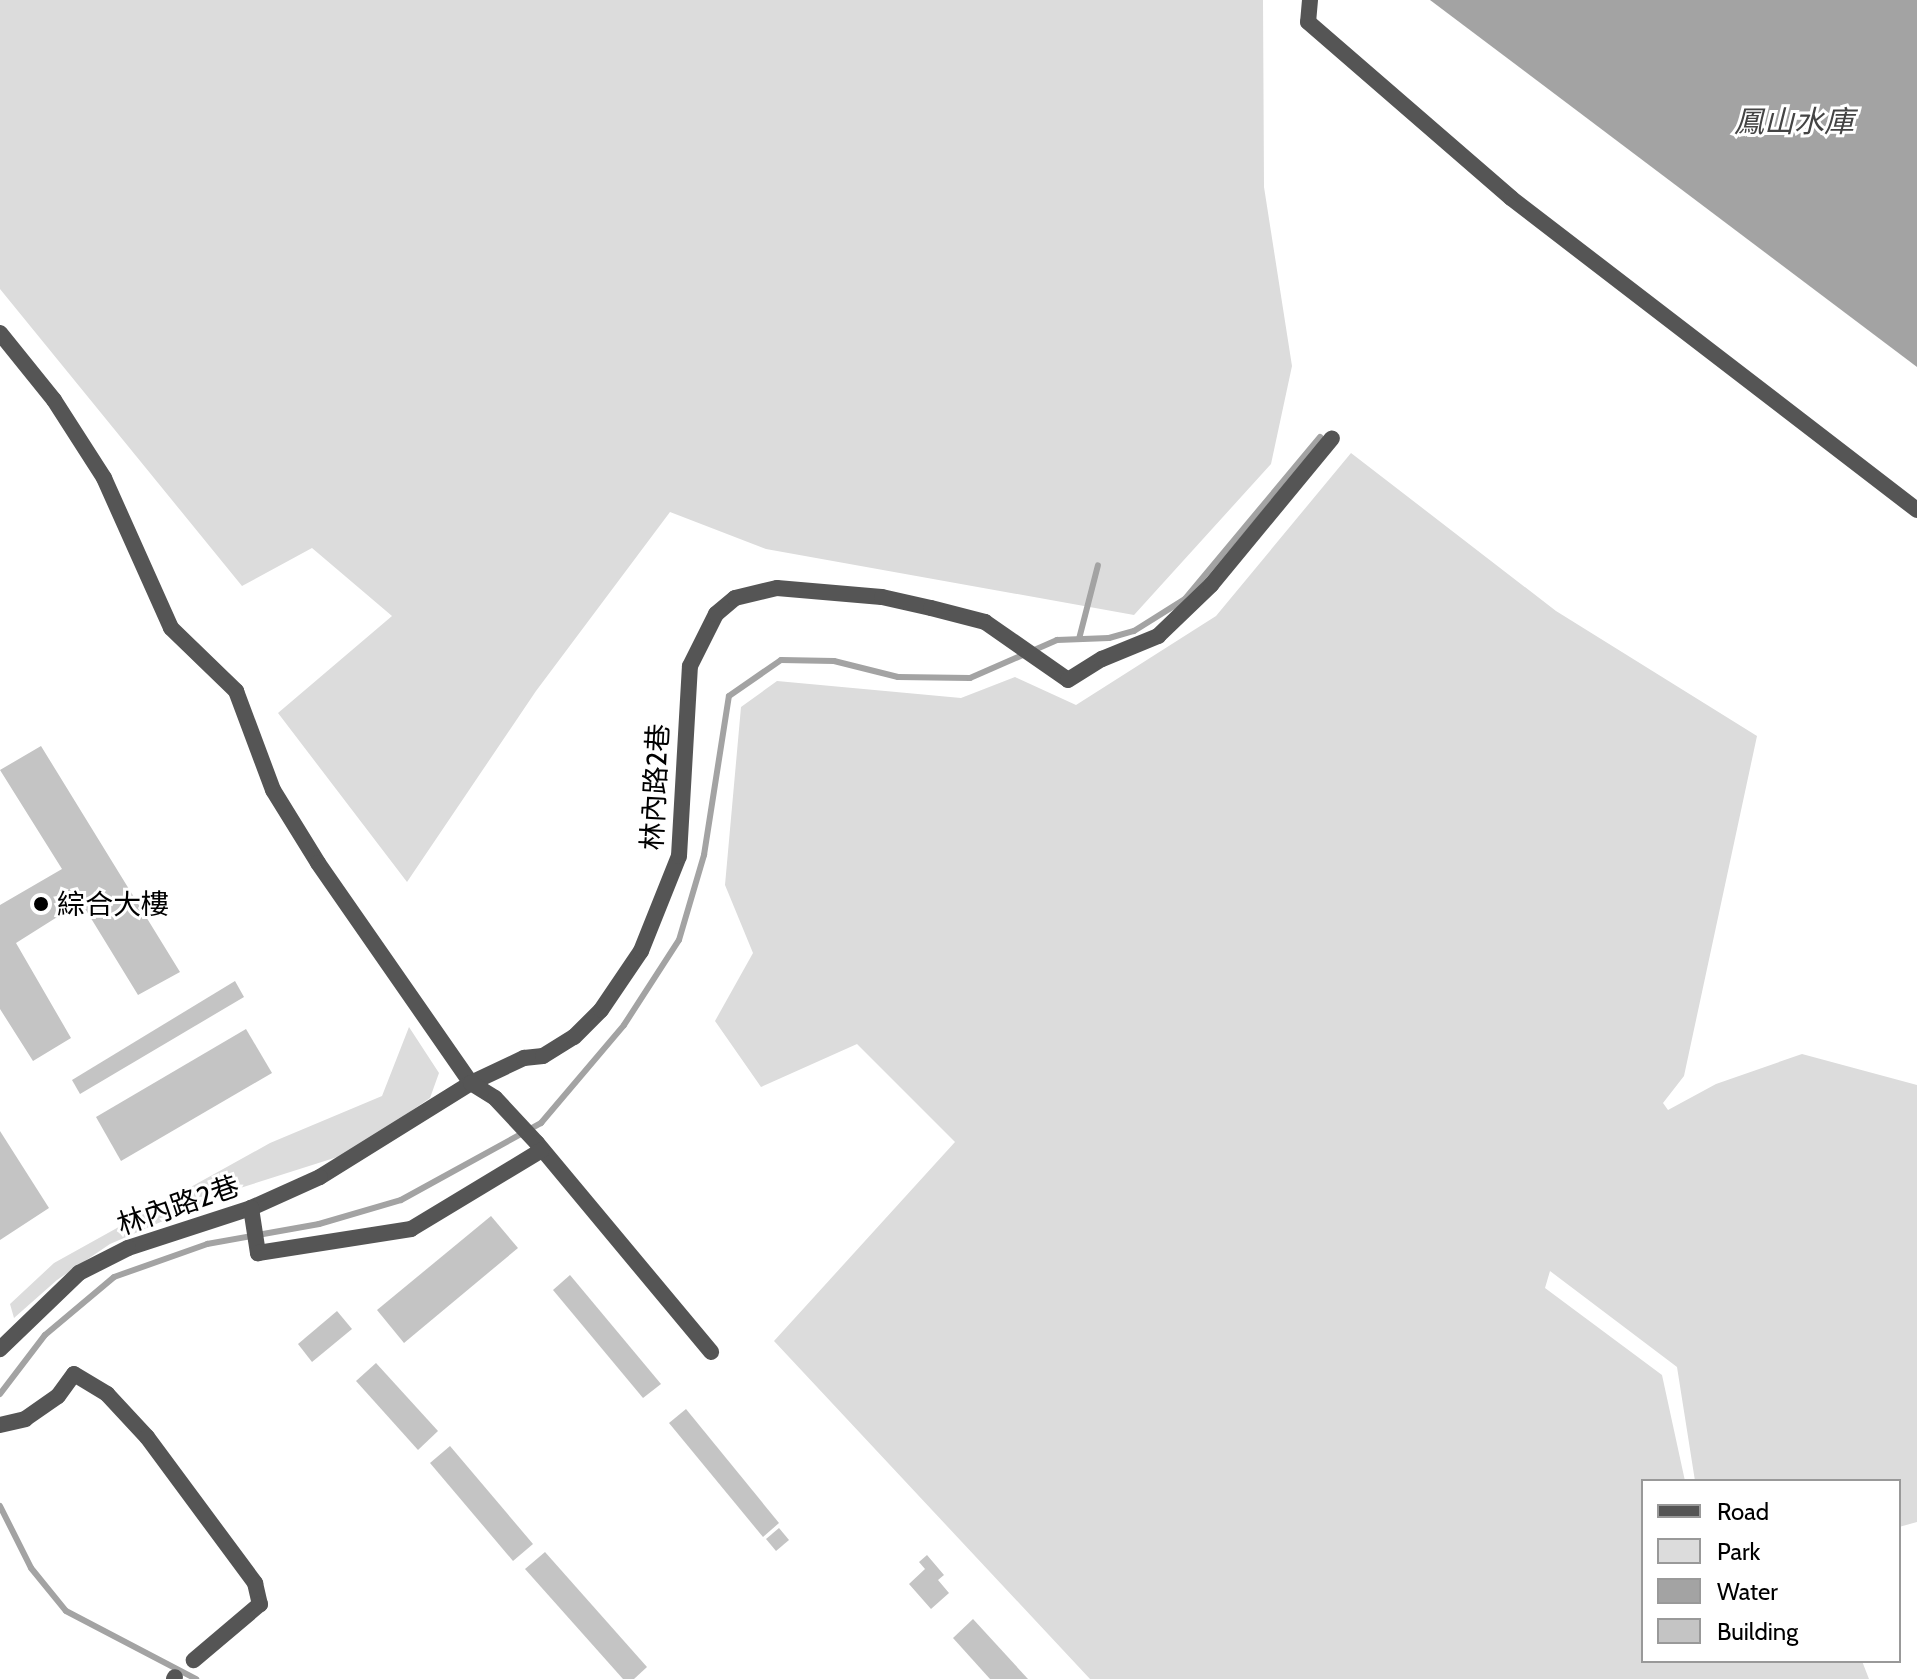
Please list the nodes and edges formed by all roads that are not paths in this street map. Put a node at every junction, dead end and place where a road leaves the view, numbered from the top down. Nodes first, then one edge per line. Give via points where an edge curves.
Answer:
1 (1310, 0) edge
2 (0, 333) edge
3 (1332, 438) dead end
4 (1917, 510) edge
5 (471, 1083) junction
6 (540, 1147) junction
7 (251, 1208) junction
8 (0, 1349) edge
9 (711, 1352) dead end
10 (4, 1424) edge
11 (194, 1660) dead end

1 - 4 street via 1308,22 1487,178
2 - 5 street via 54,400 104,478 171,628 236,691 273,790
3 - 5 street, 林內路2巷 via 1211,585 1158,636 1068,680 985,622 931,608 882,597 777,588 735,598 716,614 690,666 679,856 641,951 601,1010 574,1037 543,1056 524,1058
5 - 6 street via 495,1098
5 - 7 street, 林內路2巷 via 320,1177
6 - 7 street via 411,1229 258,1253
6 - 9 street
7 - 8 street, 林內路2巷 via 128,1248 79,1273
10 - 11 street via 25,1419 58,1396 74,1374 107,1394 173,1468 255,1583 260,1604

